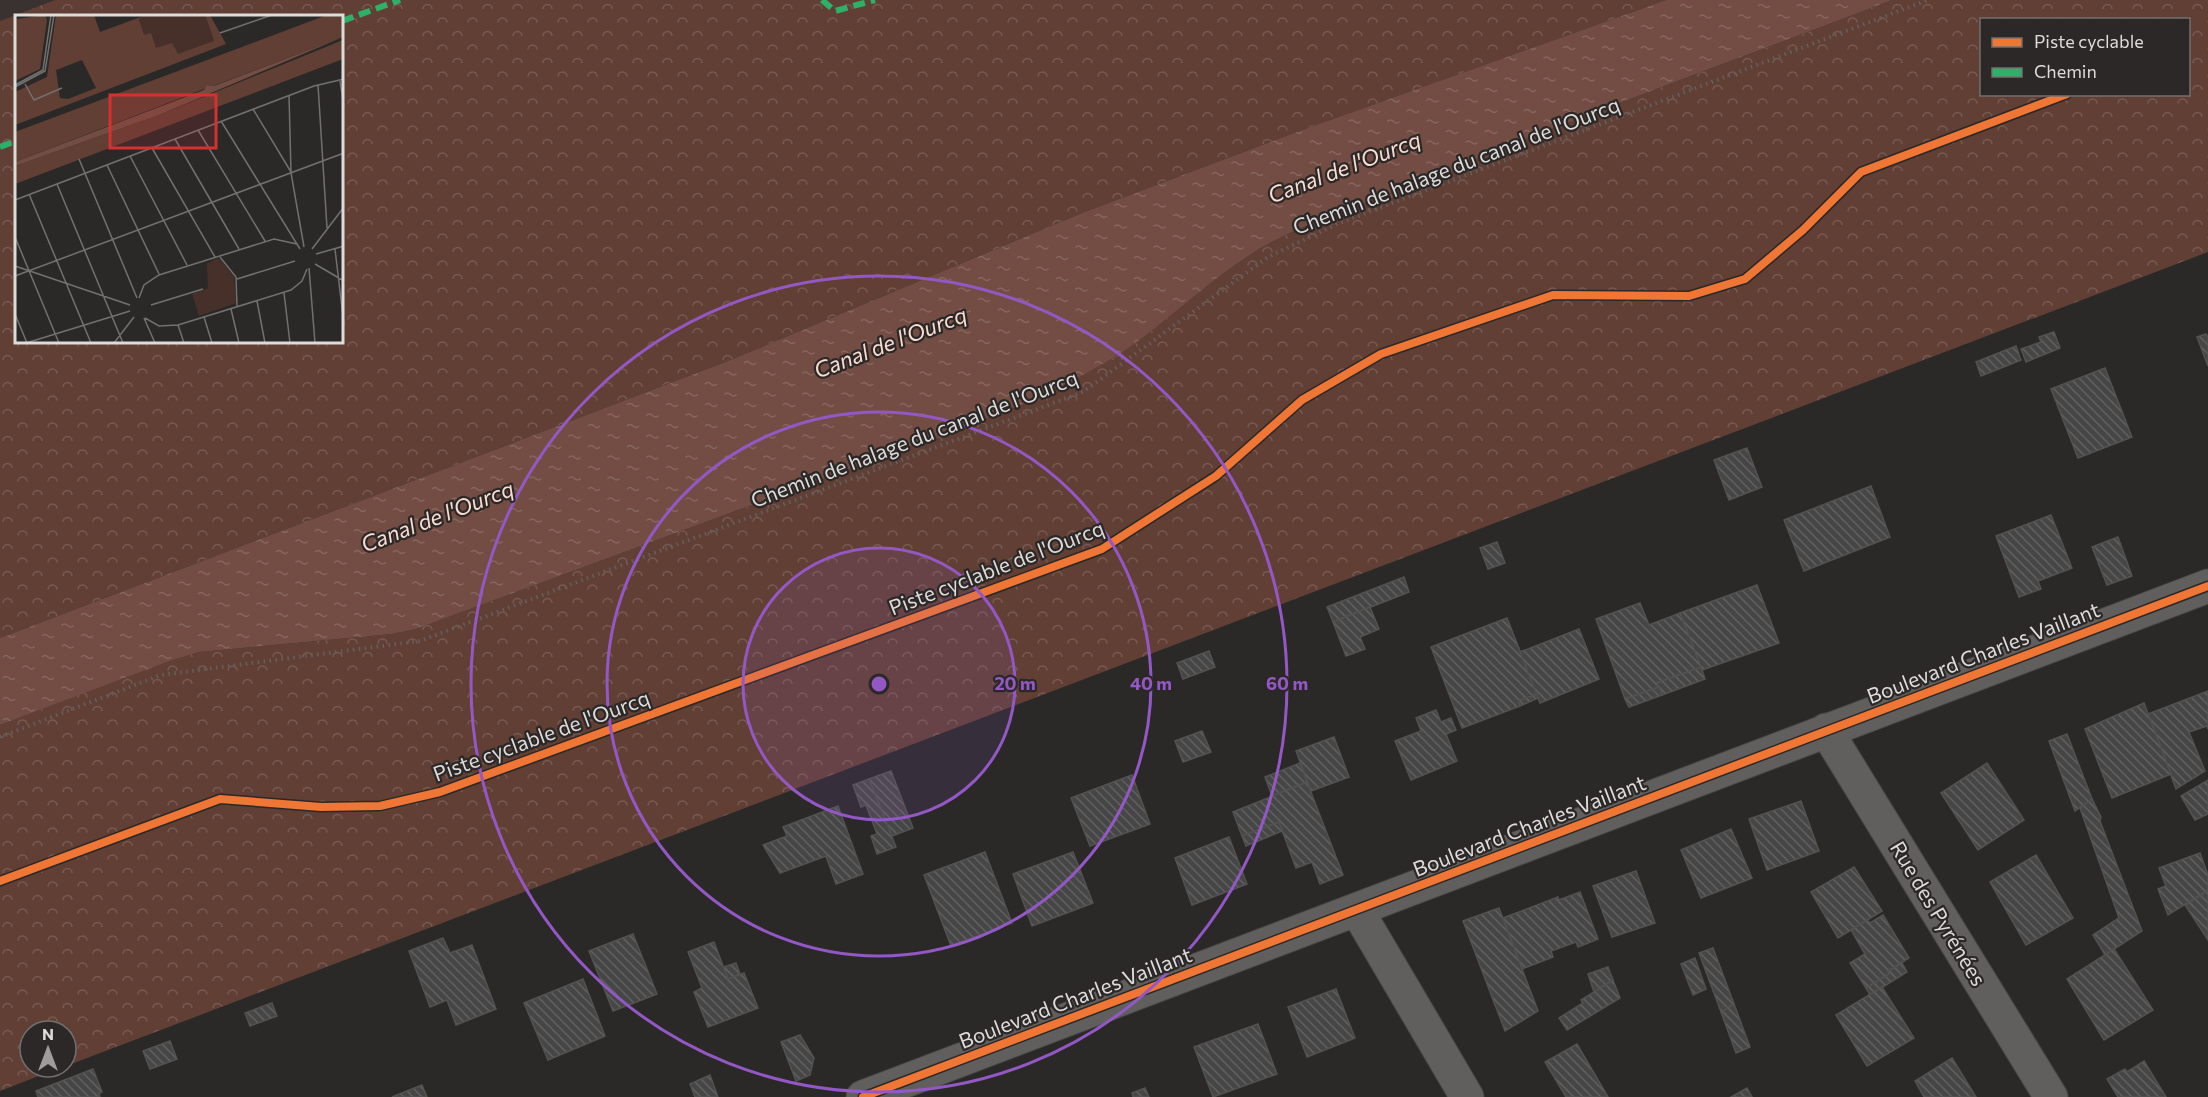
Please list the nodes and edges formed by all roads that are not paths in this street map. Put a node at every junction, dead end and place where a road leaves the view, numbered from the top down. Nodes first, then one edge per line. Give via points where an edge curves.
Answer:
1 (2208, 586) edge
2 (1826, 730) junction
3 (1357, 910) junction
4 (875, 1095) edge
5 (1467, 1097) edge
6 (2051, 1097) edge

1 - 2 street, Boulevard Charles Vaillant
2 - 3 street, Boulevard Charles Vaillant
2 - 6 street, Rue des Pyrénées
3 - 4 street, Boulevard Charles Vaillant
3 - 5 street

